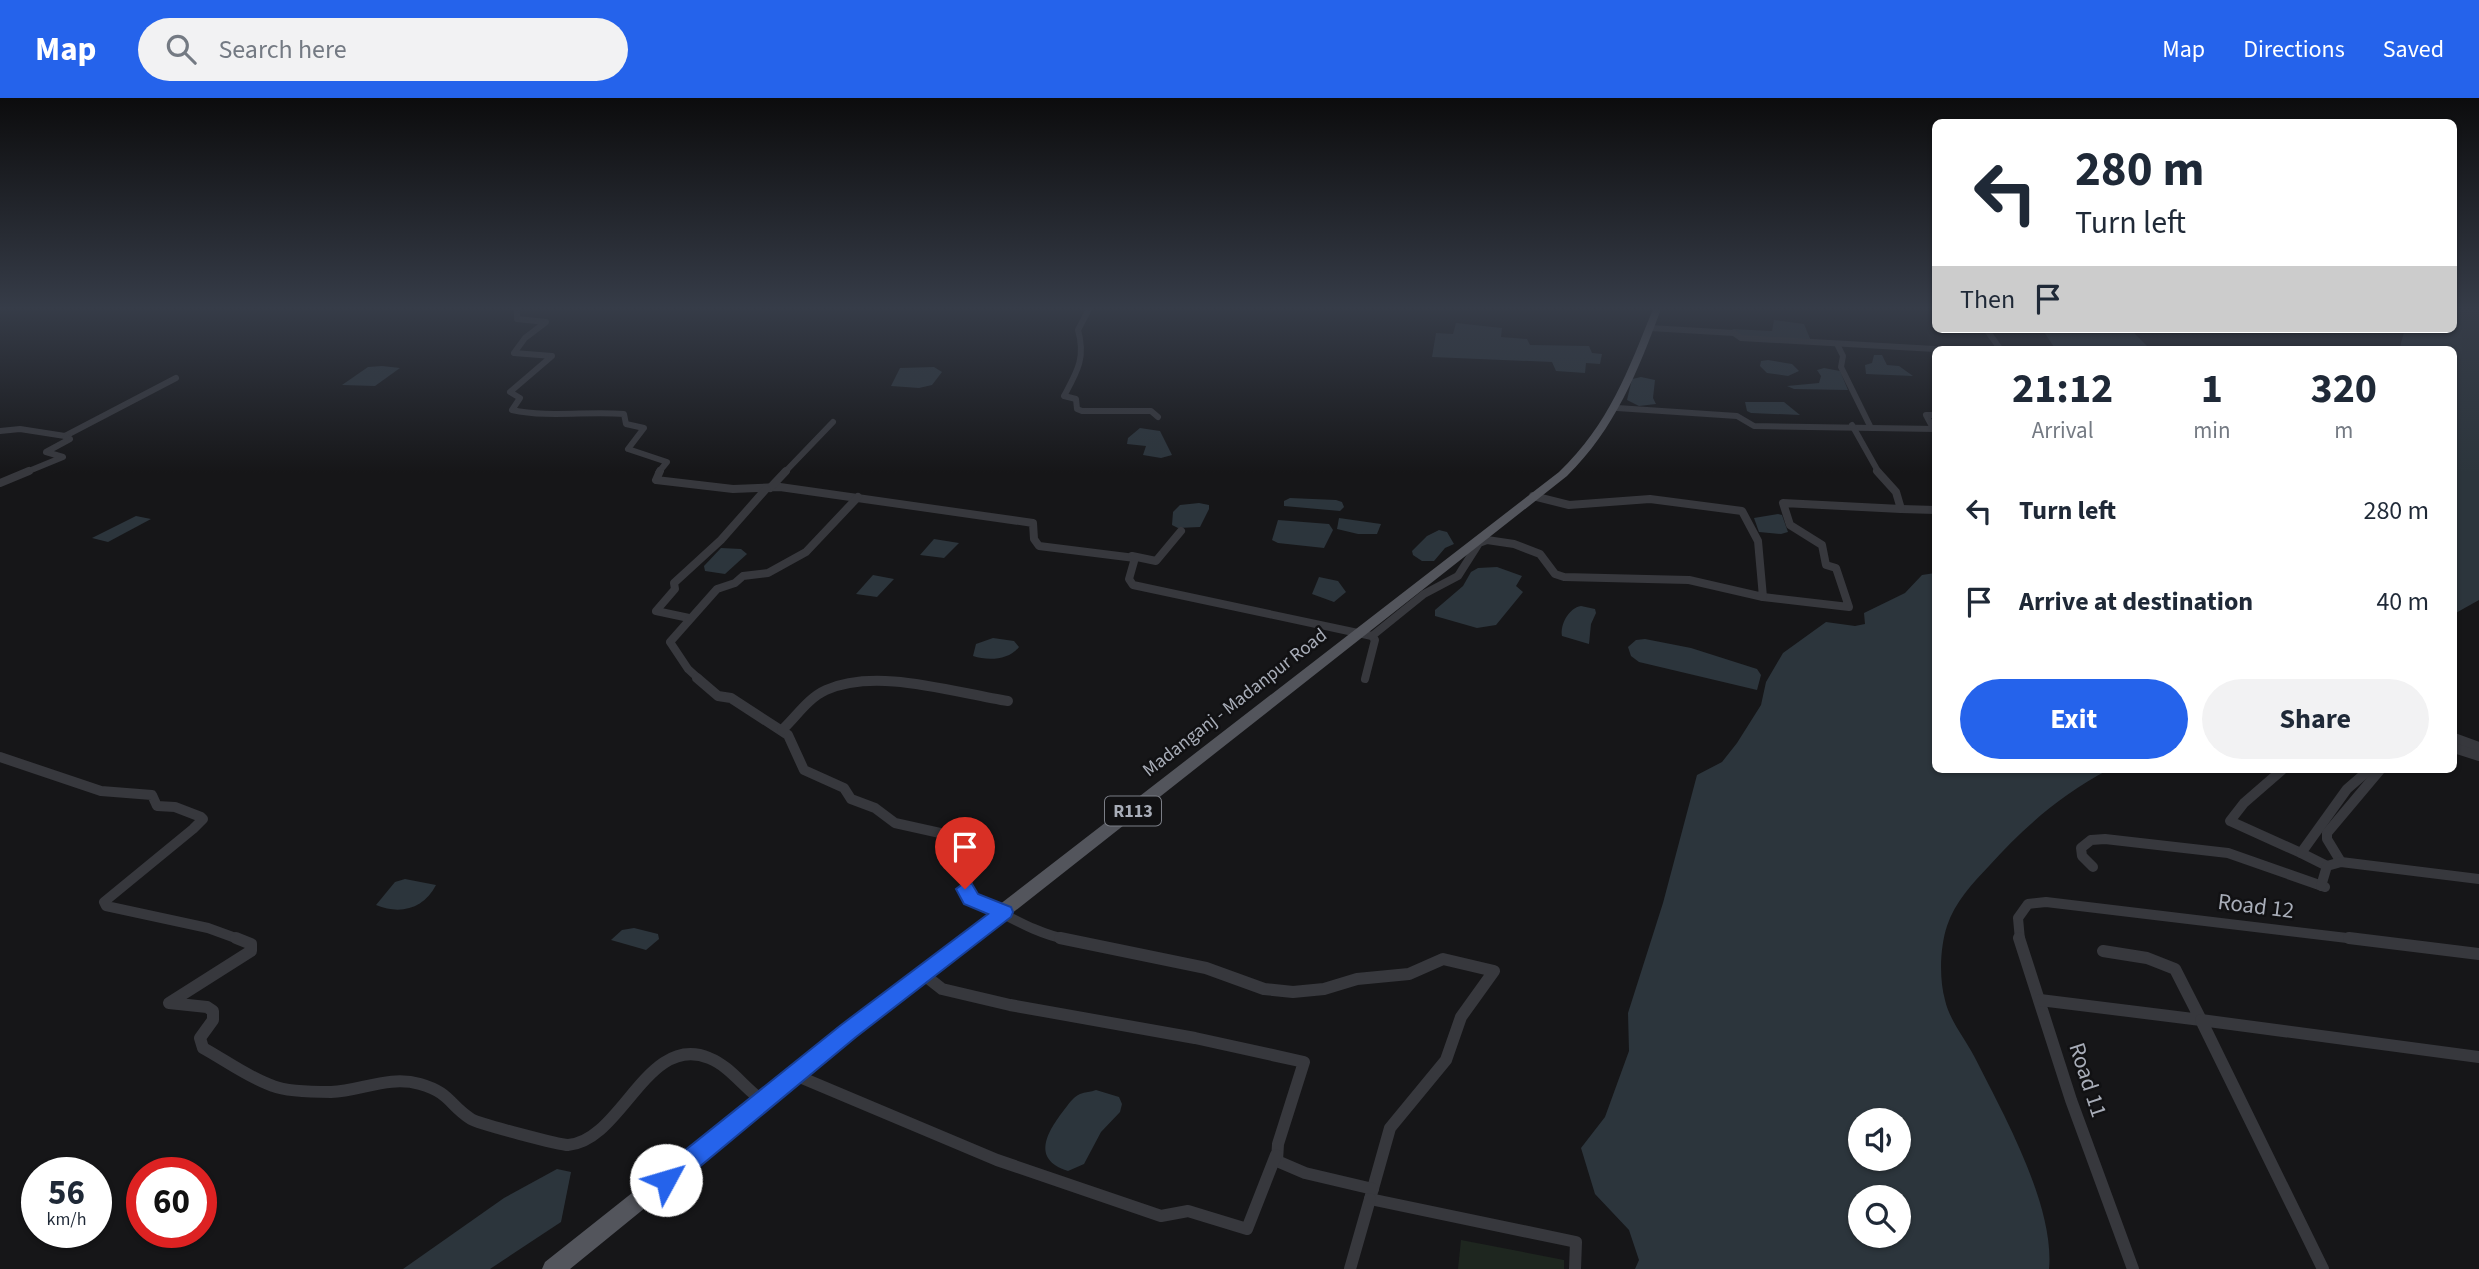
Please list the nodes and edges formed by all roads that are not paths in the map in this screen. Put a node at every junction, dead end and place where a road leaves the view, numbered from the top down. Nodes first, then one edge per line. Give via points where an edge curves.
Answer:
1 (543, 364) edge
2 (1082, 364) edge
3 (1635, 364) edge
4 (1842, 364) edge
5 (176, 378) dead end
6 (1617, 408) junction
7 (1158, 417) dead end
8 (833, 422) dead end
9 (1852, 425) junction
10 (1870, 426) junction
11 (1932, 428) edge
12 (0, 431) edge
13 (65, 436) junction
14 (0, 483) edge
15 (768, 489) junction
16 (1533, 496) junction
17 (858, 497) junction
18 (1901, 509) junction
19 (1932, 510) edge
20 (1181, 531) dead end
21 (1132, 556) junction
22 (1763, 597) junction
23 (689, 618) junction
24 (1366, 634) junction
25 (1365, 680) dead end
26 (1008, 701) dead end
27 (782, 730) junction
28 (2457, 739) edge
29 (2479, 747) edge
30 (2457, 749) edge
31 (2479, 756) edge
32 (0, 757) edge
33 (2279, 773) edge
34 (2366, 773) edge
35 (2377, 773) edge
36 (2301, 853) junction
37 (2341, 862) junction
38 (2328, 866) junction
39 (2093, 867) dead end
40 (2479, 879) edge
41 (2028, 904) joint
42 (1004, 912) junction
43 (2103, 951) dead end
44 (2479, 954) edge
45 (923, 974) junction
46 (2040, 1000) junction
47 (2200, 1020) junction
48 (2479, 1057) edge
49 (795, 1075) junction
50 (762, 1101) junction
51 (1276, 1154) junction
52 (1372, 1194) junction
53 (552, 1269) edge
54 (1350, 1269) edge
55 (1575, 1269) edge
56 (2133, 1269) edge
57 (2323, 1269) edge

1 - 15 street via 509,394 520,398 512,410 534,415 624,414 626,424 644,428 627,448 668,463 656,480
2 - 7 street via 1064,396 1076,399 1077,409 1151,411
3 - 6 main road, Madanganj - Madanpur Road / R113
4 - 10 street
5 - 13 street
6 - 9 street via 1737,416 1754,426
6 - 16 main road, Madanganj - Madanpur Road / R113 via 1583,457
8 - 15 street
9 - 10 street
9 - 18 street via 1874,468 1893,485
10 - 11 street
12 - 13 street via 20,429
13 - 14 street via 70,439 46,452 63,457
15 - 17 street
15 - 23 street via 674,583 675,589 656,611
16 - 22 street via 1569,505 1650,499 1742,511 1760,542
16 - 24 main road, Madanganj - Madanpur Road / R113
17 - 21 street via 1033,523 1039,546
17 - 23 street via 806,552 768,573 743,576 717,589
18 - 19 street
18 - 22 street via 1786,502 1786,518 1798,535 1822,545 1828,567 1836,568 1849,607
20 - 21 street via 1156,561
21 - 24 street via 1136,560 1129,579 1138,586
22 - 24 street via 1671,578 1564,578 1540,555 1514,544 1487,540 1479,543 1458,576
23 - 27 street via 670,642 683,662 718,696 731,698
24 - 25 street via 1375,640
24 - 42 main road, Madanganj - Madanpur Road / R113
26 - 27 street via 897,683 849,682 820,694
27 - 42 street via 808,773 844,788 852,799 895,823 940,833 963,849 974,865 967,896
28 - 29 street
30 - 31 street
32 - 50 street via 101,791 152,795 157,806 201,817 193,829 104,902 208,928 251,944 251,951 169,1003 207,1007 213,1012 213,1020 200,1038 203,1048 258,1080 314,1093 390,1082 417,1083 444,1092 474,1120 568,1145 593,1134 649,1076 680,1056 708,1058 723,1066
33 - 36 street via 2230,821
34 - 36 street via 2347,789
35 - 37 street via 2327,833
36 - 38 street
37 - 38 street
37 - 40 street
38 - 39 street via 2323,887 2228,853 2105,839 2091,840 2081,848
41 - 44 street, Road 12 via 2046,902
41 - 46 street, Road 11 via 2016,925
42 - 45 main road, Madanganj - Madanpur Road / R113
42 - 52 street via 1027,928 1058,938 1206,968 1264,989 1324,989 1357,979 1409,974 1443,959 1493,971 1461,1017 1446,1060 1390,1128
43 - 47 street via 2175,968
45 - 49 main road, Madanganj - Madanpur Road / R113
45 - 51 street via 942,989 1010,1005 1304,1062
46 - 47 street
46 - 56 street, Road 11 via 2075,1112
47 - 48 street
47 - 57 street
49 - 50 main road, Madanganj - Madanpur Road / R113
49 - 51 street via 997,1160 1161,1216 1188,1211 1247,1229
50 - 53 main road, Madanganj - Madanpur Road / R113
51 - 52 street via 1277,1161 1305,1173
52 - 54 street
52 - 55 street via 1576,1242

